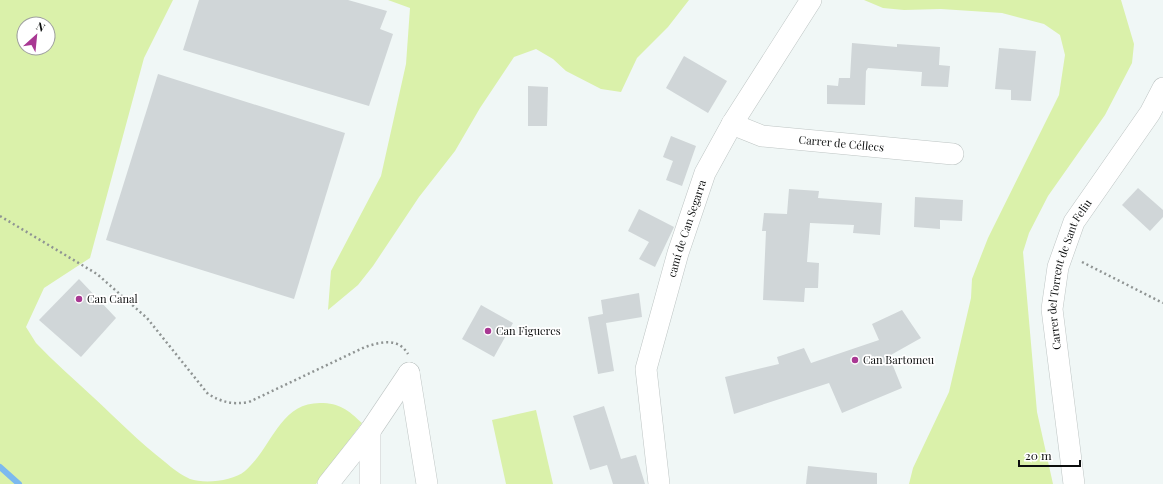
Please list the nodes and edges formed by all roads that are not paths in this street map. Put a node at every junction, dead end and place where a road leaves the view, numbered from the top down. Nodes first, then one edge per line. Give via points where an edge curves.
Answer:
1 (811, 0) edge
2 (1163, 88) edge
3 (732, 124) junction
4 (953, 154) dead end
5 (370, 431) junction
6 (328, 484) edge
7 (370, 484) edge
8 (427, 484) edge
9 (659, 484) edge
10 (1074, 484) edge

1 - 3 street, camí de Can Segarra
2 - 10 street, Carrer del Torrent de Sant Feliu via 1150,113 1074,222 1058,267 1052,309
3 - 4 street, Carrer de Céllecs via 762,136
3 - 9 street, camí de Can Segarra via 706,173 678,253 646,369
5 - 6 street
5 - 7 street
5 - 8 street via 409,373

